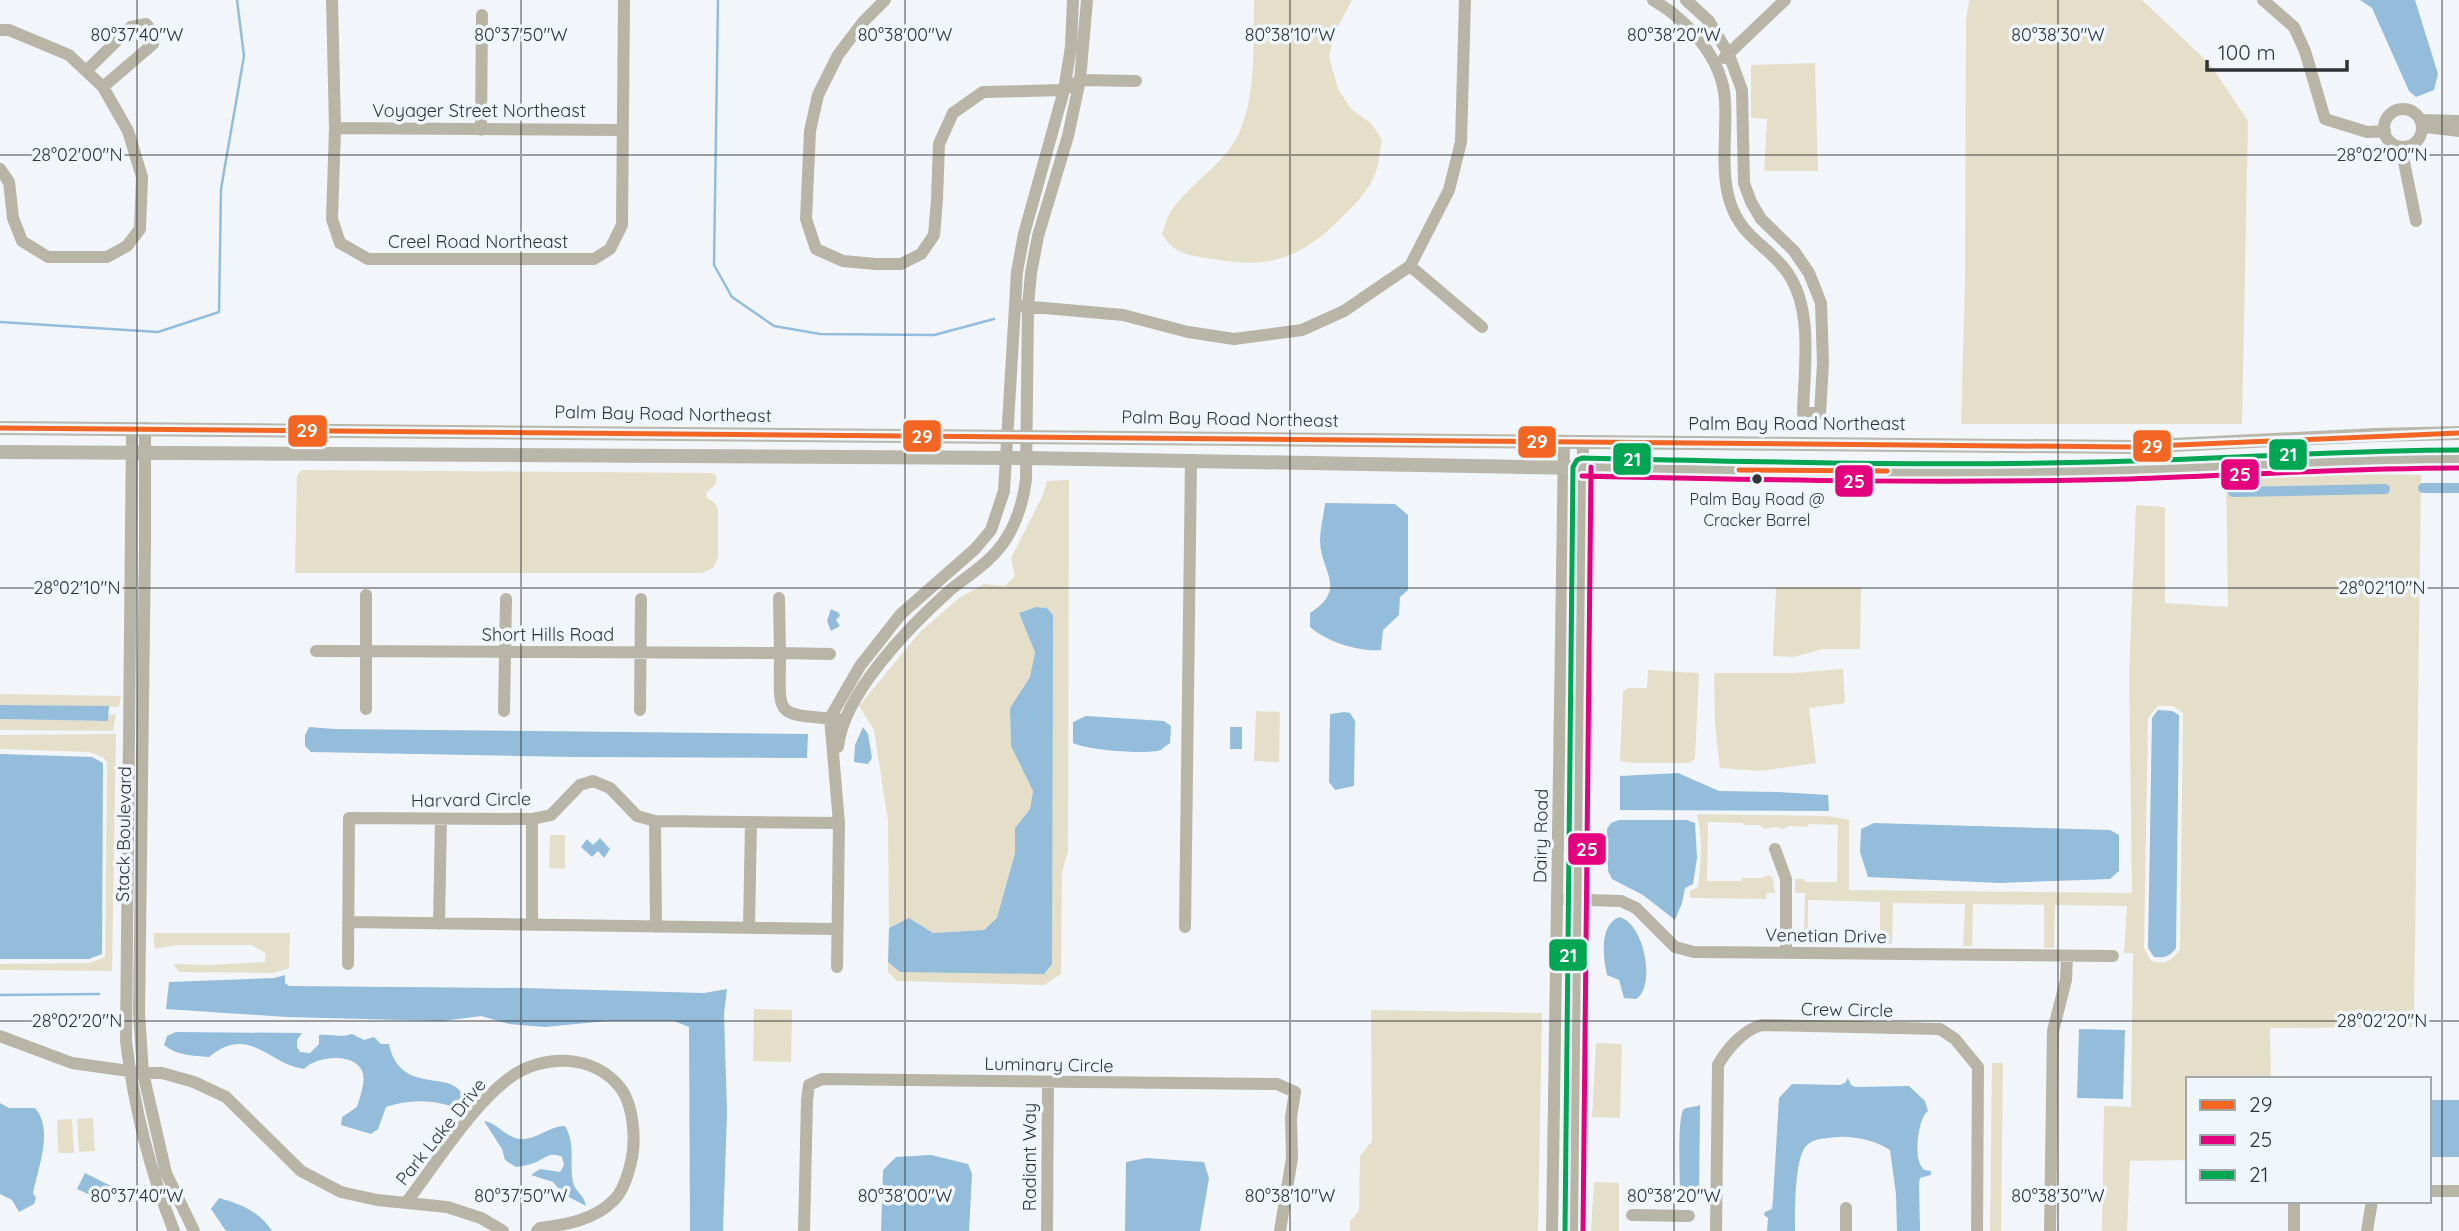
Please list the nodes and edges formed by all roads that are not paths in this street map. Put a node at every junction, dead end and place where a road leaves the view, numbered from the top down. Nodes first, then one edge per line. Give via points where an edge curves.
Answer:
1 (332, 0) edge
2 (624, 0) edge
3 (885, 0) edge
4 (1073, 0) edge
5 (1087, 0) edge
6 (1465, 0) edge
7 (1653, 0) edge
8 (1686, 0) edge
9 (1786, 0) edge
10 (2263, 0) edge
11 (482, 15) dead end
12 (0, 30) edge
13 (1729, 55) junction
14 (1715, 65) junction
15 (86, 71) junction
16 (1080, 80) junction
17 (1136, 81) dead end
18 (103, 87) junction
19 (1064, 90) junction
20 (2459, 121) edge
21 (2422, 123) junction
22 (335, 128) junction
23 (481, 130) junction
24 (623, 130) junction
25 (2385, 131) junction
26 (2459, 131) edge
27 (2401, 147) junction
28 (0, 169) edge
29 (2416, 221) dead end
30 (1410, 266) junction
31 (1014, 305) junction
32 (1028, 306) junction
33 (1482, 327) dead end
34 (0, 428) edge
35 (138, 429) junction
36 (443, 432) junction
37 (492, 432) junction
38 (713, 433) junction
39 (2459, 433) edge
40 (753, 434) junction
41 (1007, 436) junction
42 (1027, 437) junction
43 (1211, 438) junction
44 (1564, 442) junction
45 (1583, 442) junction
46 (2131, 447) junction
47 (0, 452) edge
48 (138, 453) junction
49 (416, 454) junction
50 (463, 455) junction
51 (692, 456) junction
52 (723, 456) junction
53 (1006, 458) junction
54 (1026, 458) junction
55 (2459, 459) edge
56 (1191, 460) junction
57 (1563, 466) junction
58 (1583, 467) junction
59 (2130, 470) junction
60 (366, 595) dead end
61 (779, 598) dead end
62 (506, 599) dead end
63 (642, 599) dead end
64 (316, 651) dead end
65 (366, 652) junction
66 (505, 652) junction
67 (641, 653) junction
68 (779, 653) junction
69 (830, 654) dead end
70 (366, 709) dead end
71 (640, 710) dead end
72 (504, 711) dead end
73 (830, 718) junction
74 (845, 719) junction
75 (1580, 745) junction
76 (1559, 769) junction
77 (1580, 769) junction
78 (834, 782) junction
79 (1558, 792) junction
80 (441, 819) junction
81 (532, 819) junction
82 (655, 821) junction
83 (751, 822) junction
84 (839, 823) junction
85 (1775, 849) dead end
86 (1558, 899) junction
87 (1579, 899) junction
88 (348, 922) junction
89 (439, 923) junction
90 (532, 925) junction
91 (656, 926) junction
92 (1185, 927) dead end
93 (748, 928) junction
94 (837, 929) junction
95 (1786, 953) junction
96 (2067, 956) junction
97 (2113, 956) dead end
98 (348, 964) dead end
99 (837, 967) dead end
100 (0, 1036) edge
101 (136, 1072) junction
102 (1048, 1083) junction
103 (2431, 1191) edge
104 (2459, 1191) edge
105 (406, 1203) junction
106 (2294, 1203) edge
107 (2372, 1203) edge
108 (1846, 1208) dead end
109 (1632, 1215) dead end
110 (1689, 1216) dead end
111 (174, 1231) edge
112 (194, 1231) edge
113 (503, 1231) edge
114 (537, 1231) edge
115 (804, 1231) edge
116 (1047, 1231) edge
117 (1280, 1231) edge
118 (1552, 1231) edge
119 (1574, 1231) edge
120 (1716, 1231) edge
121 (1846, 1231) edge
122 (1977, 1231) edge
123 (2050, 1231) edge
124 (2294, 1231) edge
125 (2367, 1231) edge

1 - 22 street, Creel Road Northeast
2 - 24 street, Creel Road Northeast
3 - 19 street via 838,55 818,95 810,131 806,219 816,249 843,261 876,264 901,264 921,254 934,235 939,144 953,113 983,92
4 - 19 street
5 - 16 street
6 - 30 street via 1461,142 1449,190
7 - 14 street via 1684,23
8 - 13 street via 1709,21
9 - 13 street
10 - 25 street via 2294,27 2325,119 2367,132
11 - 23 street
12 - 15 street via 69,55
13 - 14 street
13 - 14 street via 1742,90 1744,183 1751,202 1761,219 1794,251 1821,303 1820,413 1803,413 1805,334 1797,289 1787,271 1748,235 1730,200 1725,97
15 - 18 street
15 - 18 street via 131,27 146,24 154,33 153,44
16 - 17 street
16 - 19 street
16 - 32 street via 1038,236
18 - 28 street via 128,131 142,177 141,229 127,246 107,257 48,257 22,241 13,218 9,182
19 - 31 street via 1024,234
20 - 21 street
21 - 25 street via 2411,110 2396,110 2387,119
21 - 26 street
21 - 27 street via 2417,141
22 - 23 street, Voyager Street Northeast
22 - 24 street, Creel Road Northeast via 332,219 340,243 368,259 593,259 610,249 622,225
23 - 24 street, Voyager Street Northeast
25 - 27 street via 2389,140
27 - 29 street
30 - 32 street via 1344,311 1302,330 1234,339 1123,315
30 - 33 street
31 - 32 street
31 - 41 street
32 - 42 street
34 - 35 main road, Palm Bay Road Northeast
35 - 36 main road, Palm Bay Road Northeast
35 - 48 street, Stack Boulevard
36 - 37 main road, Palm Bay Road Northeast
36 - 49 main road
37 - 38 main road, Palm Bay Road Northeast
37 - 50 main road via 476,440
38 - 40 main road, Palm Bay Road Northeast
38 - 51 main road via 713,440
39 - 46 main road, Palm Bay Road Northeast
40 - 41 main road, Palm Bay Road Northeast
40 - 52 main road
41 - 42 main road, Palm Bay Road Northeast
41 - 53 street
42 - 43 main road, Palm Bay Road Northeast
42 - 54 street
43 - 44 main road, Palm Bay Road Northeast
43 - 56 main road
44 - 45 main road, Palm Bay Road Northeast
44 - 57 street, Dairy Road
45 - 46 main road, Palm Bay Road Northeast
45 - 58 street
46 - 59 main road
47 - 48 main road
48 - 49 main road
48 - 101 street, Stack Boulevard via 125,1008
49 - 50 main road
50 - 51 main road
51 - 52 main road
52 - 53 main road
53 - 54 main road
53 - 73 street via 1004,491 991,530 901,614 860,666
54 - 56 main road
54 - 74 street via 1023,504 1011,531 989,559 912,628 873,673
55 - 59 main road
56 - 57 main road
56 - 92 street
57 - 58 main road
57 - 76 street, Dairy Road
58 - 59 main road via 1807,472
58 - 75 street
60 - 65 street
61 - 68 street
62 - 66 street
63 - 67 street
64 - 65 street, Short Hills Road
65 - 66 street, Short Hills Road
65 - 70 street
66 - 67 street, Short Hills Road
66 - 72 street
67 - 68 street, Short Hills Road
67 - 71 street
68 - 69 street, Short Hills Road
68 - 73 street via 780,702 786,712
73 - 74 street
73 - 78 street
74 - 78 street via 839,731
75 - 76 street
75 - 77 street
76 - 79 street, Dairy Road
77 - 79 street
77 - 87 street
78 - 84 street
79 - 86 street, Dairy Road
80 - 81 street, Harvard Circle
80 - 88 street, Harvard Circle via 349,818
80 - 89 street
81 - 82 street, Harvard Circle via 551,815 580,785 593,781 610,788 637,816
81 - 90 street
82 - 83 street, Harvard Circle
82 - 91 street
83 - 84 street, Harvard Circle
83 - 93 street
84 - 94 street
85 - 95 street via 1786,879
86 - 87 street, Venetian Drive
86 - 118 street, Dairy Road
87 - 95 street, Venetian Drive via 1621,901 1636,908 1675,947 1693,952
87 - 119 street
88 - 89 street
88 - 98 street, Harvard Circle
89 - 90 street
90 - 91 street
91 - 93 street
93 - 94 street
94 - 99 street
95 - 96 street, Venetian Drive
96 - 97 street, Venetian Drive
96 - 123 street via 2053,1031
100 - 101 street via 72,1063
101 - 105 street via 162,1073 226,1097 301,1171 341,1192
101 - 111 street, Stack Boulevard via 142,1140
101 - 112 street, Stack Boulevard via 166,1173
102 - 115 street, Luminary Circle via 822,1079 809,1085
102 - 116 street, Radiant Way
102 - 117 street, Luminary Circle via 1277,1084 1295,1092 1292,1158
103 - 104 street
105 - 113 street via 447,1207 481,1217
105 - 114 street, Park Lake Drive via 474,1114 508,1079 537,1064 571,1059 601,1070 623,1091 635,1147 628,1175 614,1200 592,1215
106 - 124 street
107 - 125 street
108 - 121 street
109 - 110 street
120 - 122 street, Crew Circle via 1718,1065 1737,1040 1762,1026 1940,1029 1955,1039 1978,1067

